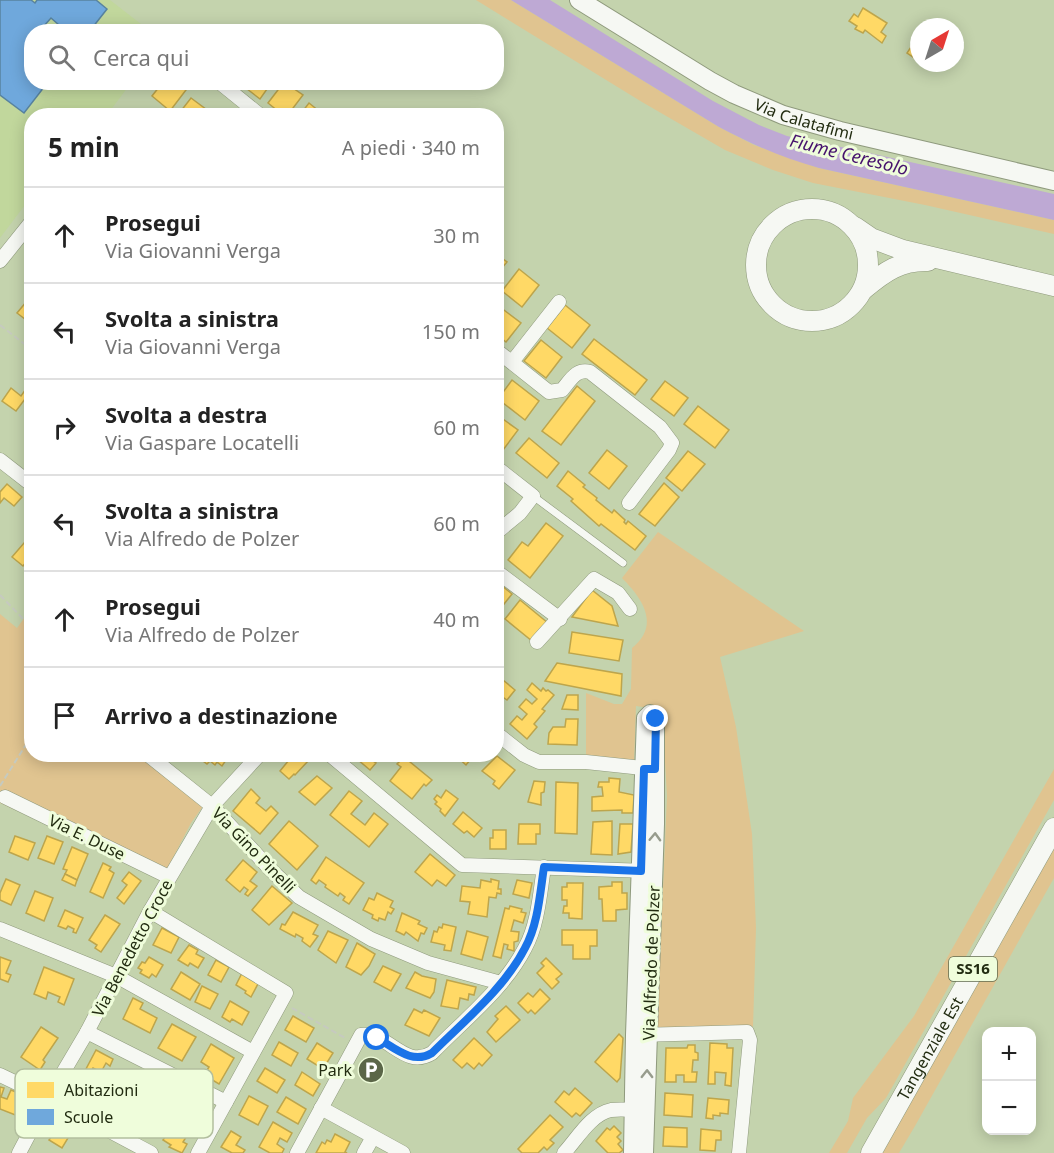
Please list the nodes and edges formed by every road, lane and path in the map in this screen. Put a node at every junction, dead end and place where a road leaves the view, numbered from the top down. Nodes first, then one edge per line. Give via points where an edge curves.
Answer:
1 (579, 0) edge
2 (229, 90) edge
3 (251, 108) edge
4 (1054, 181) edge
5 (853, 226) junction
6 (24, 231) edge
7 (0, 261) edge
8 (952, 262) junction
9 (1054, 279) edge
10 (1029, 280) junction
11 (1054, 286) edge
12 (864, 289) junction
13 (1054, 292) edge
14 (558, 302) dead end
15 (0, 325) edge
16 (24, 344) edge
17 (504, 356) edge
18 (512, 362) junction
19 (0, 460) edge
20 (504, 473) edge
21 (24, 479) edge
22 (532, 496) junction
23 (629, 503) dead end
24 (504, 526) edge
25 (623, 563) dead end
26 (504, 577) edge
27 (0, 595) edge
28 (630, 609) dead end
29 (560, 619) junction
30 (24, 620) edge
31 (537, 642) dead end
32 (504, 739) edge
33 (24, 750) edge
34 (157, 762) edge
35 (253, 762) edge
36 (339, 762) edge
37 (649, 769) joint
38 (2, 791) edge
39 (212, 806) junction
40 (1054, 828) edge
41 (544, 867) junction
42 (647, 871) junction
43 (169, 877) junction
44 (150, 911) junction
45 (0, 929) edge
46 (116, 976) junction
47 (501, 983) junction
48 (284, 998) junction
49 (87, 1032) junction
50 (641, 1035) junction
51 (356, 1044) junction
52 (253, 1052) junction
53 (65, 1069) edge
54 (160, 1069) edge
55 (0, 1075) edge
56 (15, 1082) edge
57 (213, 1095) edge
58 (226, 1102) junction
59 (321, 1108) junction
60 (640, 1110) junction
61 (894, 1111) junction
62 (213, 1126) edge
63 (373, 1137) junction
64 (27, 1138) edge
65 (123, 1138) edge
66 (206, 1138) edge
67 (19, 1153) edge
68 (151, 1153) edge
69 (198, 1153) edge
70 (297, 1153) edge
71 (364, 1153) edge
72 (403, 1153) edge
73 (564, 1153) edge
74 (632, 1153) edge
75 (645, 1153) edge
76 (740, 1153) edge
77 (866, 1153) edge
78 (871, 1153) edge
79 (878, 1153) edge

1 - 4 main road, Via Calatafimi via 726,90 783,115
2 - 3 street
5 - 8 main road via 871,238 903,250
5 - 12 main road via 868,256
5 - 12 main road via 837,214 819,209 800,210 782,217 759,246 759,284 782,313 800,320 819,321 837,316
6 - 7 street
8 - 10 main road
8 - 12 main road via 914,261 886,271
9 - 10 main road
10 - 11 main road
10 - 13 main road
14 - 18 street
15 - 16 path
17 - 18 street
18 - 23 street via 549,392 562,390 577,372 590,372 660,427 672,443
19 - 21 street
20 - 22 street
22 - 24 street
22 - 25 lane
26 - 29 street
27 - 30 path
28 - 29 street via 618,593 594,579
29 - 31 street
32 - 37 street via 539,762
33 - 38 path
34 - 39 street, Via Gino Pinelli
35 - 39 street, Via Benedetto Croce
36 - 41 street via 462,865
37 - 42 street, Via Alfredo de Polzer via 656,824
38 - 43 street, Via E. Duse
39 - 43 street, Via Benedetto Croce
39 - 47 street, Via Gino Pinelli via 299,897 333,918 428,963
40 - 61 main road, Tangenziale Est / SS16
41 - 42 street
41 - 47 street via 526,948
42 - 50 street, Via Alfredo de Polzer
43 - 44 street, Via Benedetto Croce
44 - 46 street, Via Benedetto Croce
44 - 48 street
45 - 46 street
46 - 49 street, Via Benedetto Croce
46 - 52 street
47 - 51 street via 424,1057 414,1058 367,1034 361,1035
48 - 51 path
48 - 52 street
49 - 53 street, Via Benedetto Croce
49 - 54 street
50 - 60 street, Via Alfredo de Polzer
50 - 76 street via 747,1032 750,1040
51 - 59 street
52 - 58 street
55 - 56 street
57 - 58 street
58 - 62 street
59 - 63 street
59 - 70 street
60 - 73 street via 611,1110 595,1118
60 - 74 street, Via Alfredo de Polzer
60 - 75 street, Via Alfredo de Polzer
61 - 77 main road, Tangenziale Est / SS16
61 - 78 main road, Tangenziale Est / SS16
61 - 79 main road
63 - 71 street
63 - 72 street
64 - 67 street, Via Benedetto Croce
65 - 68 street
66 - 69 street

